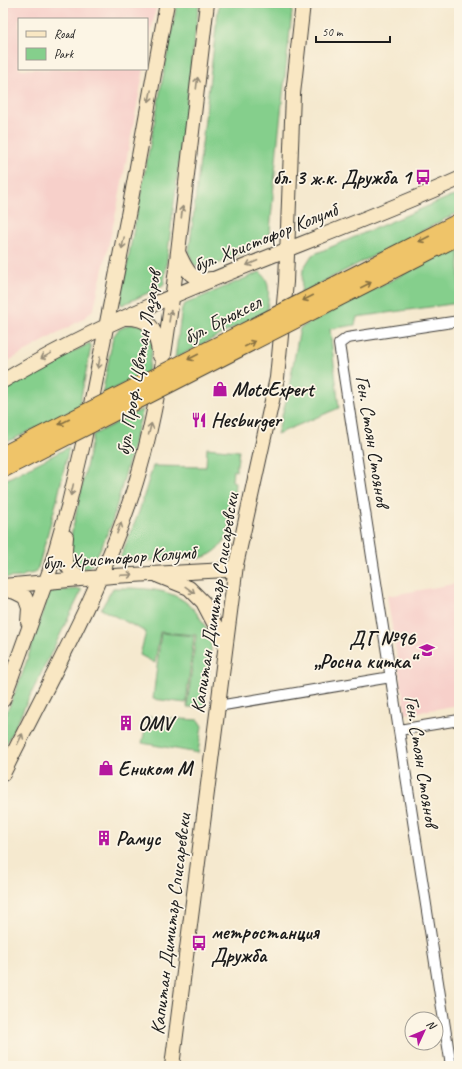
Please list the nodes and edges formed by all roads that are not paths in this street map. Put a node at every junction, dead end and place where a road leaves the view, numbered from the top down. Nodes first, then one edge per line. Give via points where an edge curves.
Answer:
1 (167, 3) edge
2 (207, 3) edge
3 (303, 3) edge
4 (459, 179) edge
5 (459, 221) edge
6 (459, 237) edge
7 (288, 248) junction
8 (178, 251) junction
9 (212, 279) junction
10 (172, 296) junction
11 (122, 318) junction
12 (459, 321) edge
13 (106, 325) junction
14 (162, 364) junction
15 (3, 381) edge
16 (3, 454) edge
17 (3, 470) edge
18 (68, 507) junction
19 (236, 565) junction
20 (155, 574) junction
21 (92, 578) junction
22 (46, 582) junction
23 (3, 586) edge
24 (3, 589) edge
25 (28, 634) junction
26 (225, 644) junction
27 (391, 677) junction
28 (3, 700) edge
29 (218, 706) junction
30 (459, 720) edge
31 (399, 730) junction
32 (3, 774) edge
33 (172, 1066) edge
34 (451, 1066) edge

1 -> 13 main road, бул. Проф. Цветан Лазаров
8 -> 2 main road, бул. Проф. Цветан Лазаров
3 - 7 main road, Капитан Димитър Списаревски via 293,94
4 - 7 main road, бул. Христофор Колумб
5 -> 16 main road, бул. Брюксел, bridge
17 -> 6 main road, бул. Брюксел, bridge
7 -> 9 main road, бул. Христофор Колумб
7 - 19 main road, Капитан Димитър Списаревски via 277,378
8 - 9 main road via 192,276 204,280
8 - 10 main road, бул. Проф. Цветан Лазаров
9 - 10 main road, бул. Христофор Колумб
10 - 11 main road, бул. Христофор Колумб
14 -> 10 main road, бул. Проф. Цветан Лазаров
11 - 13 main road, бул. Христофор Колумб
11 - 14 main road via 138,318 150,324 156,335
12 - 27 street, Ген. Стоян Стоянов via 347,338 339,344
13 -> 15 main road, бул. Христофор Колумб
13 -> 18 main road, бул. Проф. Цветан Лазаров
21 -> 14 main road, бул. Проф. Цветан Лазаров via 116,538 132,494 152,418
18 - 21 main road via 65,562 71,571
18 - 22 main road, бул. Проф. Цветан Лазаров
19 - 20 main road, бул. Христофор Колумб via 227,570
19 - 26 main road, Капитан Димитър Списаревски
21 -> 20 main road, бул. Христофор Колумб
20 -> 26 main road via 190,588 203,602
21 - 22 main road, бул. Христофор Колумб
32 -> 21 main road, бул. Проф. Цветан Лазаров
22 - 23 main road, бул. Христофор Колумб
22 - 25 main road, бул. Проф. Цветан Лазаров
24 - 25 main road via 20,594 27,600
25 - 28 main road, бул. Проф. Цветан Лазаров
26 - 29 main road, Капитан Димитър Списаревски
27 - 29 street
27 - 31 street, Ген. Стоян Стоянов
29 - 33 main road, Капитан Димитър Списаревски
30 - 31 street
31 - 34 street, Ген. Стоян Стоянов

